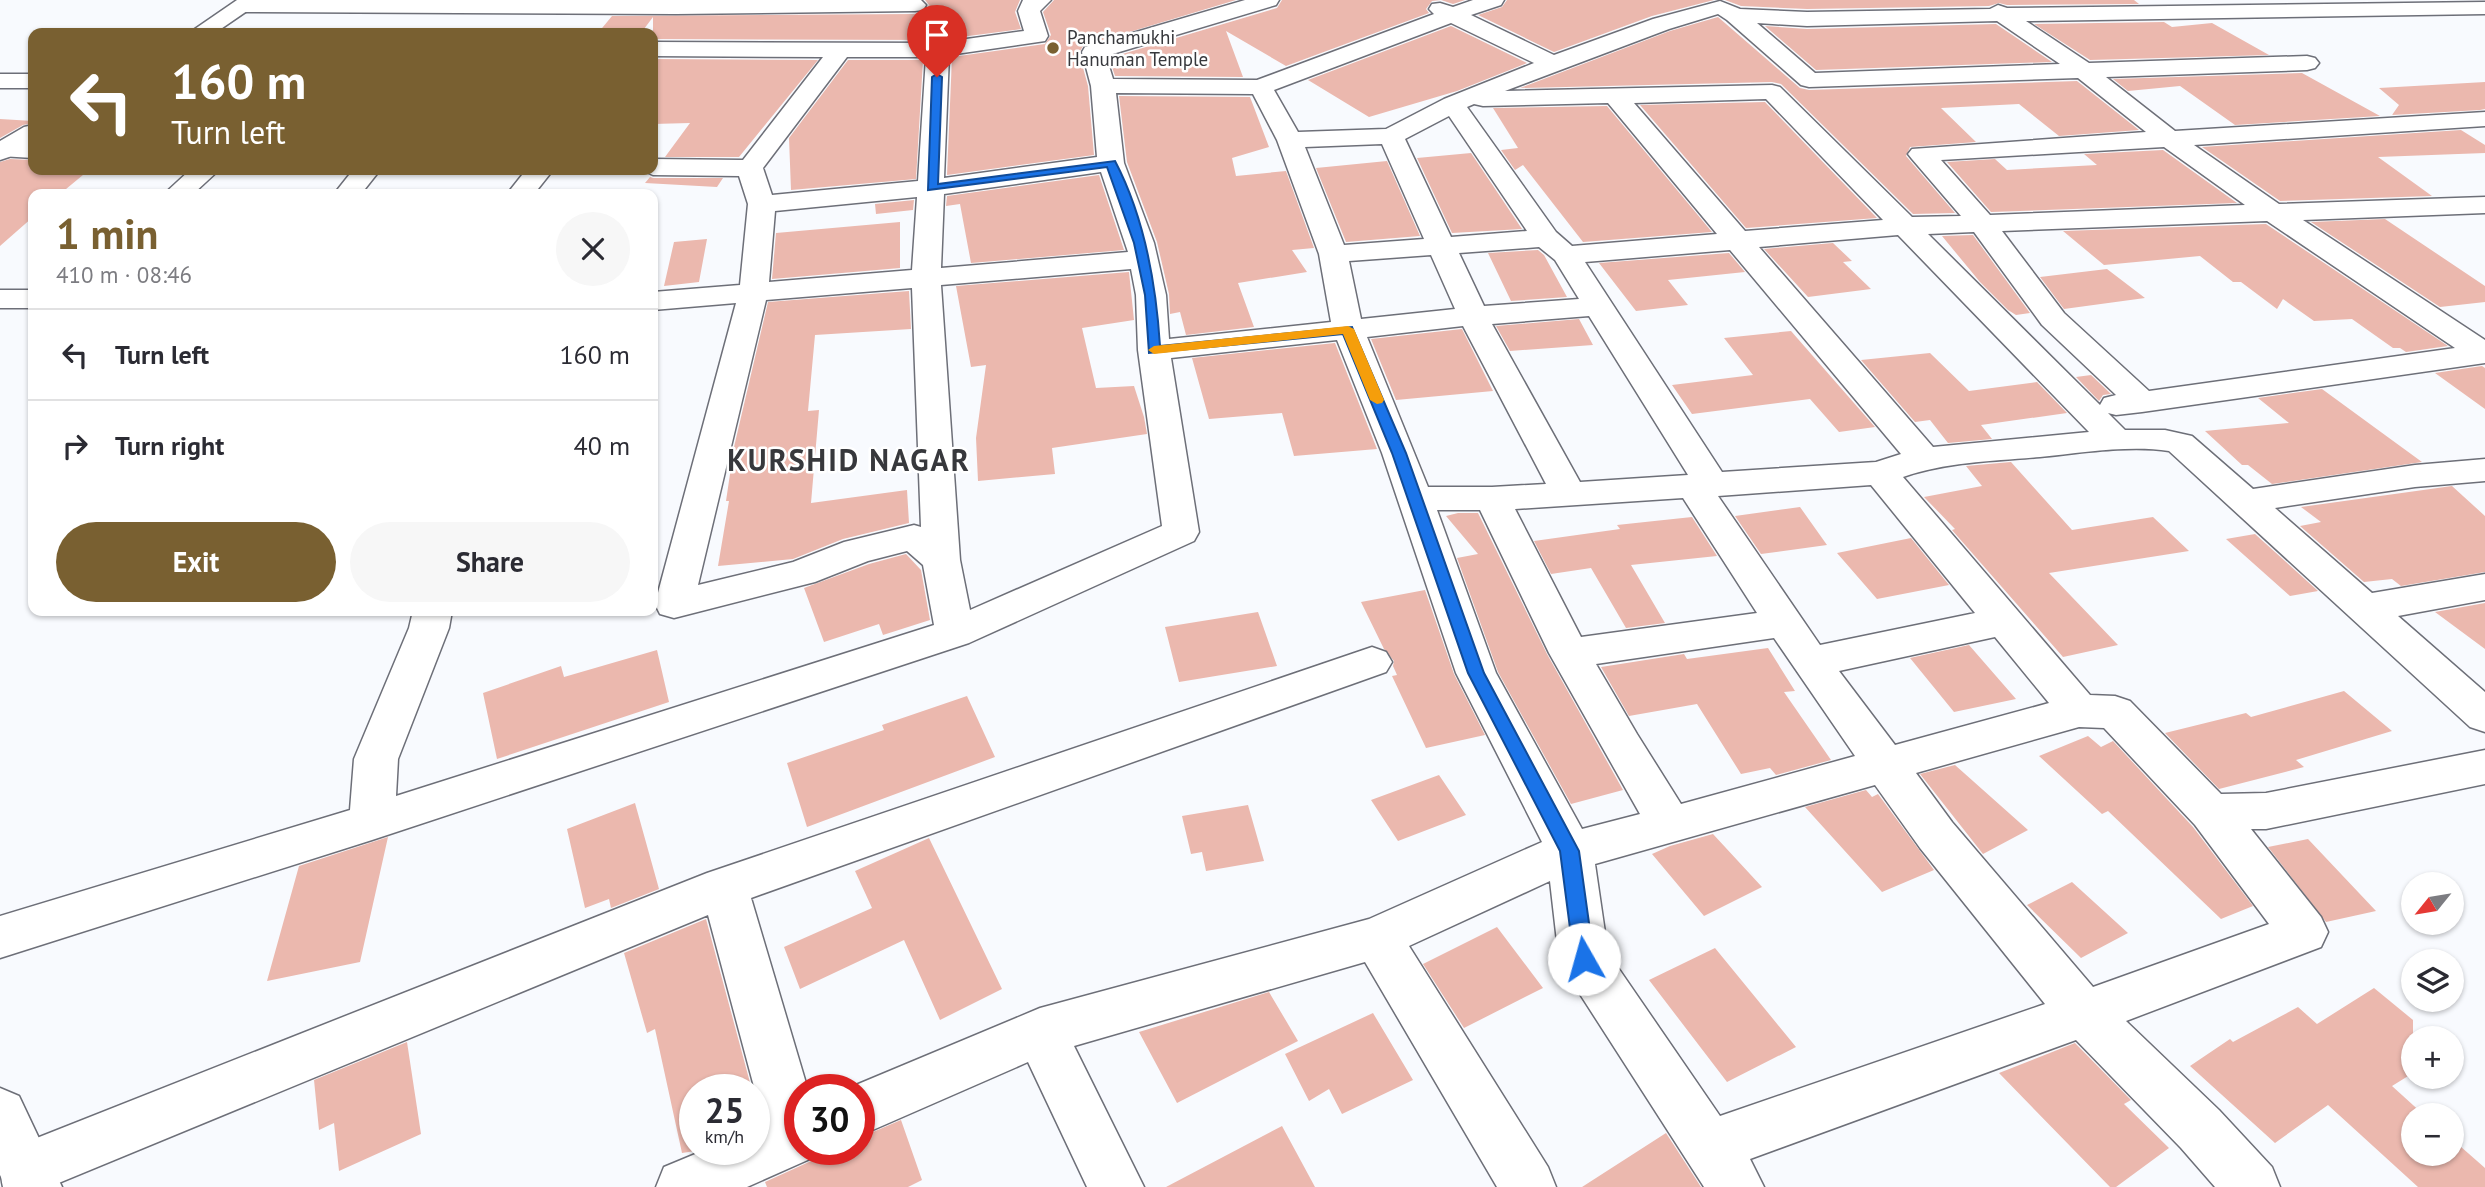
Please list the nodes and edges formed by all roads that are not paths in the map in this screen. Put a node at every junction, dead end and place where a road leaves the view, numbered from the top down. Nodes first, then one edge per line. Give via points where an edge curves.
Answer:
1 (1041, 0) edge
2 (1268, 0) edge
3 (1493, 0) edge
4 (2247, 0) edge
5 (916, 2) edge
6 (248, 3) edge
7 (532, 4) edge
8 (679, 4) edge
9 (2391, 4) edge
10 (1435, 7) edge
11 (1992, 7) edge
12 (2485, 8) edge
13 (2273, 9) junction
14 (1735, 15) junction
15 (510, 25) dead end
16 (208, 28) edge
17 (658, 33) edge
18 (1037, 36) junction
19 (1077, 45) junction
20 (658, 50) edge
21 (938, 50) junction
22 (894, 51) junction
23 (839, 52) junction
24 (1553, 63) junction
25 (2307, 63) dead end
26 (2082, 70) junction
27 (1521, 76) junction
28 (0, 81) edge
29 (28, 81) edge
30 (1103, 86) junction
31 (1261, 87) junction
32 (1616, 97) junction
33 (1564, 98) junction
34 (1457, 102) junction
35 (2485, 119) edge
36 (28, 135) edge
37 (1391, 136) junction
38 (2167, 137) junction
39 (1290, 140) junction
40 (28, 150) edge
41 (2, 151) edge
42 (1111, 163) junction
43 (658, 167) edge
44 (750, 168) junction
45 (200, 175) edge
46 (363, 175) edge
47 (536, 175) edge
48 (932, 188) junction
49 (183, 189) edge
50 (351, 189) edge
51 (524, 189) edge
52 (762, 204) junction
53 (2485, 205) edge
54 (2272, 212) junction
55 (1982, 223) junction
56 (1907, 226) junction
57 (1736, 239) junction
58 (1442, 246) junction
59 (1556, 246) junction
60 (1333, 254) junction
61 (1143, 259) junction
62 (926, 276) junction
63 (754, 290) junction
64 (0, 299) edge
65 (28, 299) edge
66 (658, 300) edge
67 (1599, 306) junction
68 (1473, 316) junction
69 (1348, 329) junction
70 (1154, 350) junction
71 (2485, 354) edge
72 (2142, 402) junction
73 (2087, 408) junction
74 (2116, 440) junction
75 (1924, 459) junction
76 (2485, 470) edge
77 (1881, 473) junction
78 (1711, 483) junction
79 (1570, 495) junction
80 (1415, 498) junction
81 (1492, 499) junction
82 (2247, 501) junction
83 (941, 560) junction
84 (2485, 587) edge
85 (2365, 608) junction
86 (431, 616) edge
87 (2003, 621) junction
88 (1784, 623) junction
89 (955, 634) junction
90 (1569, 653) junction
91 (1372, 662) dead end
92 (1810, 662) junction
93 (2079, 711) junction
94 (2485, 716) edge
95 (1885, 765) junction
96 (2485, 767) edge
97 (2211, 812) junction
98 (372, 822) junction
99 (1671, 825) junction
100 (1570, 851) junction
101 (724, 887) junction
102 (0, 937) edge
103 (1377, 938) junction
104 (2084, 1014) junction
105 (1040, 1032) junction
106 (784, 1092) edge
107 (875, 1103) edge
108 (0, 1114) edge
109 (784, 1143) edge
110 (1711, 1146) junction
111 (29, 1179) edge
112 (702, 1183) edge
113 (1116, 1187) edge
114 (1528, 1187) edge
115 (1736, 1187) edge
116 (2252, 1187) edge

1 - 18 street via 1032,3 1029,11
2 - 19 street
3 - 10 street
4 - 13 street
5 - 8 street
5 - 22 street
6 - 7 street
6 - 16 street
7 - 8 street
7 - 15 street
8 - 17 street
9 - 12 street
9 - 13 street
10 - 24 street
10 - 31 street
11 - 13 street
11 - 14 street via 1807,19
11 - 26 street
14 - 24 street via 1720,7
14 - 26 street via 1809,80
18 - 19 street
18 - 21 street
19 - 30 street
20 - 23 street
21 - 22 street
21 - 48 street
22 - 23 street
23 - 44 street
24 - 27 street
25 - 26 street
26 - 38 street
27 - 33 street
27 - 34 street
28 - 29 street
30 - 31 street
30 - 42 street
31 - 39 street
32 - 33 street
32 - 56 street via 1772,92
32 - 57 street
33 - 34 street
34 - 37 street
34 - 59 street
35 - 38 street
36 - 41 street
37 - 39 street
37 - 58 street
38 - 54 street
38 - 55 street via 1921,155
39 - 60 street
40 - 41 street
42 - 48 street
42 - 61 street
43 - 44 street
44 - 52 street
45 - 49 street
46 - 50 street
47 - 51 street
48 - 52 street
48 - 62 street
52 - 63 street
53 - 54 street
54 - 55 street
54 - 71 street
55 - 56 street
55 - 72 street via 2053,319
56 - 57 street
56 - 73 street
57 - 59 street
57 - 75 street
58 - 59 street
58 - 60 street
58 - 68 street
59 - 67 street
60 - 69 street
61 - 62 street
61 - 70 street via 1151,295
62 - 63 street
62 - 83 street
63 - 66 street
63 - 83 street via 674,604 802,573 857,551 914,537
64 - 65 street
67 - 68 street
67 - 78 street
68 - 69 street
68 - 79 street
69 - 70 street
69 - 80 street
70 - 89 street via 1181,532
71 - 72 street
72 - 73 street
73 - 74 street
74 - 75 street
74 - 82 street via 2174,440
75 - 77 street
76 - 82 street
77 - 78 street
77 - 87 street
78 - 79 street
78 - 88 street via 1699,495
79 - 81 street
80 - 81 street
80 - 100 street via 1476,673
81 - 90 street
82 - 85 street
83 - 89 street
84 - 85 street
85 - 94 street
86 - 98 street via 376,759
87 - 92 street
87 - 93 street
88 - 90 street
88 - 92 street
89 - 98 street
90 - 99 street via 1630,764
91 - 101 street
92 - 95 street
93 - 95 street
93 - 97 street via 2115,712
95 - 99 street
95 - 104 street via 1936,835
96 - 97 street via 2266,811
97 - 104 street via 2304,932
98 - 102 street
99 - 100 street
100 - 103 street
100 - 110 street via 1584,959
101 - 106 street
101 - 111 street
103 - 105 street
103 - 114 street
104 - 110 street
104 - 116 street
105 - 107 street
105 - 113 street
108 - 111 street
109 - 112 street
110 - 115 street

